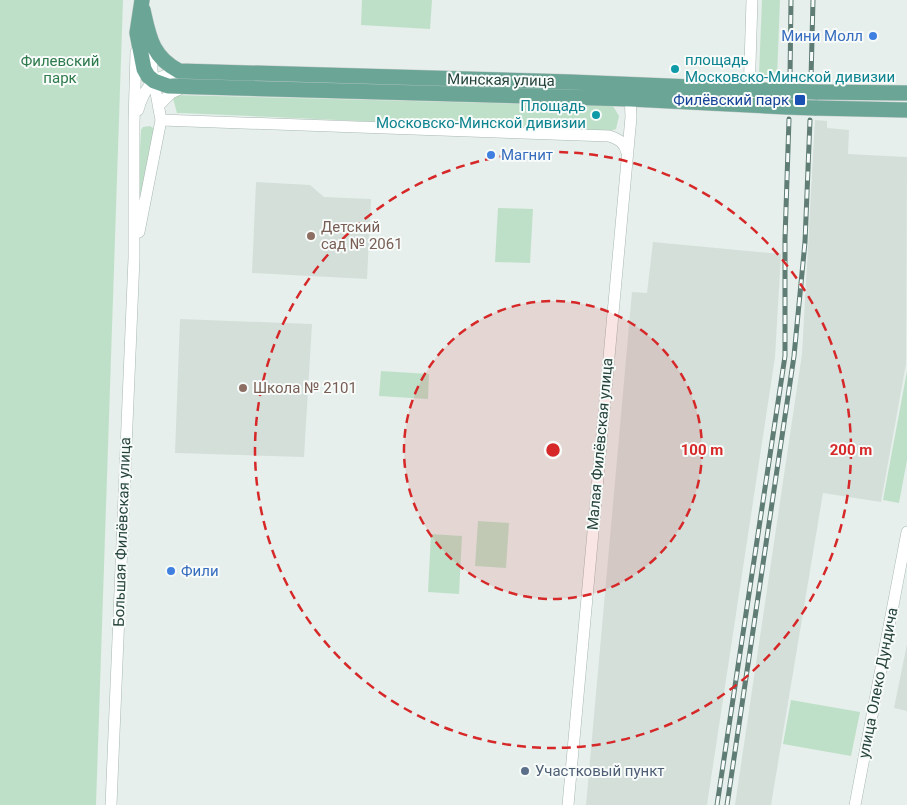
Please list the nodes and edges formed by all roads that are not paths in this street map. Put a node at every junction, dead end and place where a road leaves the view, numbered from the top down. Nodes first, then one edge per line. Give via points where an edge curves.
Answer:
1 (142, 0) edge
2 (752, 0) edge
3 (137, 33) junction
4 (151, 44) junction
5 (178, 71) junction
6 (154, 81) junction
7 (182, 88) junction
8 (749, 89) junction
9 (630, 92) junction
10 (907, 92) edge
11 (749, 105) junction
12 (158, 106) junction
13 (907, 110) edge
14 (161, 120) junction
15 (134, 123) junction
16 (627, 153) junction
17 (134, 258) junction
18 (907, 532) edge
19 (112, 805) edge
20 (568, 805) edge
21 (855, 805) edge

1 - 3 main road, Большая Филёвская улица
1 - 4 main road
2 - 8 street
3 - 6 main road via 145,73
3 - 15 street, Большая Филёвская улица
4 - 5 main road via 163,60
4 - 6 street, Большая Филёвская улица
5 - 6 street
5 - 9 main road, Минская улица
6 - 7 main road, Минская улица
6 - 12 street, Большая Филёвская улица
6 - 15 street, Большая Филёвская улица via 143,94
7 - 9 main road, Минская улица
7 - 12 street via 171,93
8 - 9 main road, Минская улица
8 - 10 main road, Минская улица, bridge
8 - 11 street
9 - 11 main road, Минская улица
9 - 16 street, Малая Филёвская улица
11 - 13 main road, Минская улица, bridge
12 - 14 street, Большая Филёвская улица
14 - 16 street via 609,136 621,141
14 - 17 street, Большая Филёвская улица
15 - 17 street, Большая Филёвская улица
16 - 20 street, Малая Филёвская улица
17 - 19 street, Большая Филёвская улица
18 - 21 street, улица Олеко Дундича

